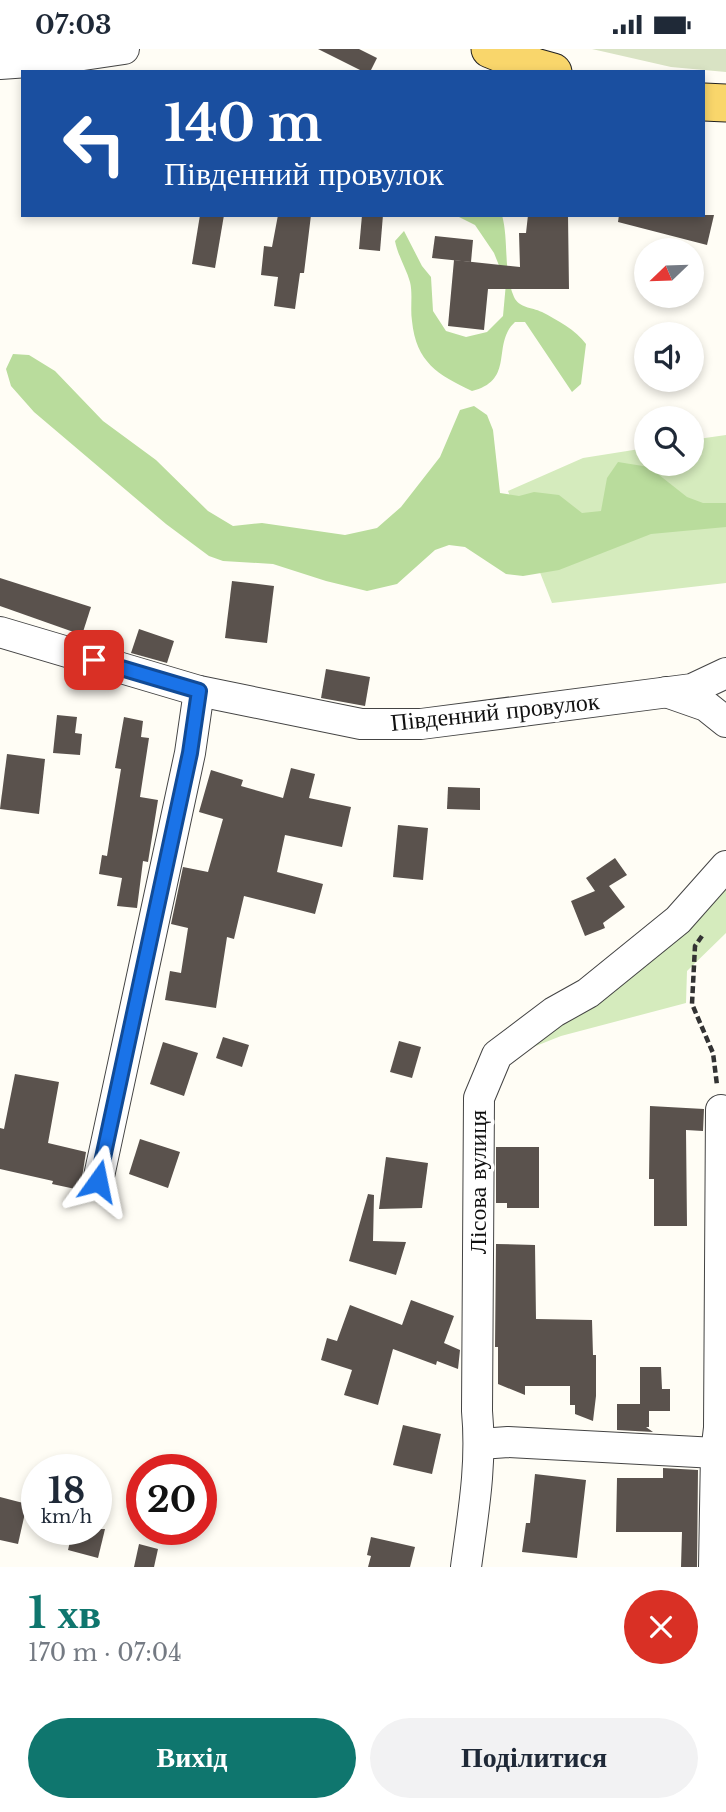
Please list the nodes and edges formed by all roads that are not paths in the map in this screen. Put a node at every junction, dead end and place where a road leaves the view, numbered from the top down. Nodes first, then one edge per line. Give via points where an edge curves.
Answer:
1 (124, 49) edge
2 (491, 49) edge
3 (0, 64) edge
4 (546, 70) edge
5 (705, 101) edge
6 (726, 103) edge
7 (0, 632) edge
8 (726, 673) edge
9 (199, 691) junction
10 (665, 692) junction
11 (726, 722) edge
12 (726, 866) edge
13 (721, 1110) road end
14 (98, 1181) dead end
15 (480, 1444) junction
16 (716, 1453) junction
17 (466, 1567) edge
18 (714, 1567) edge

1 - 3 street
2 - 4 main road
5 - 6 main road
7 - 9 street, Південний провулок
8 - 10 street, Південний провулок via 692,689
9 - 10 street, Південний провулок via 362,724 421,724
9 - 14 street via 190,753
10 - 11 street, Південний провулок via 706,706
12 - 15 street, Лісова вулиця via 678,920 588,993 497,1055 486,1077 479,1098
13 - 16 street
15 - 16 street
15 - 17 street, Лісова вулиця
16 - 18 street

